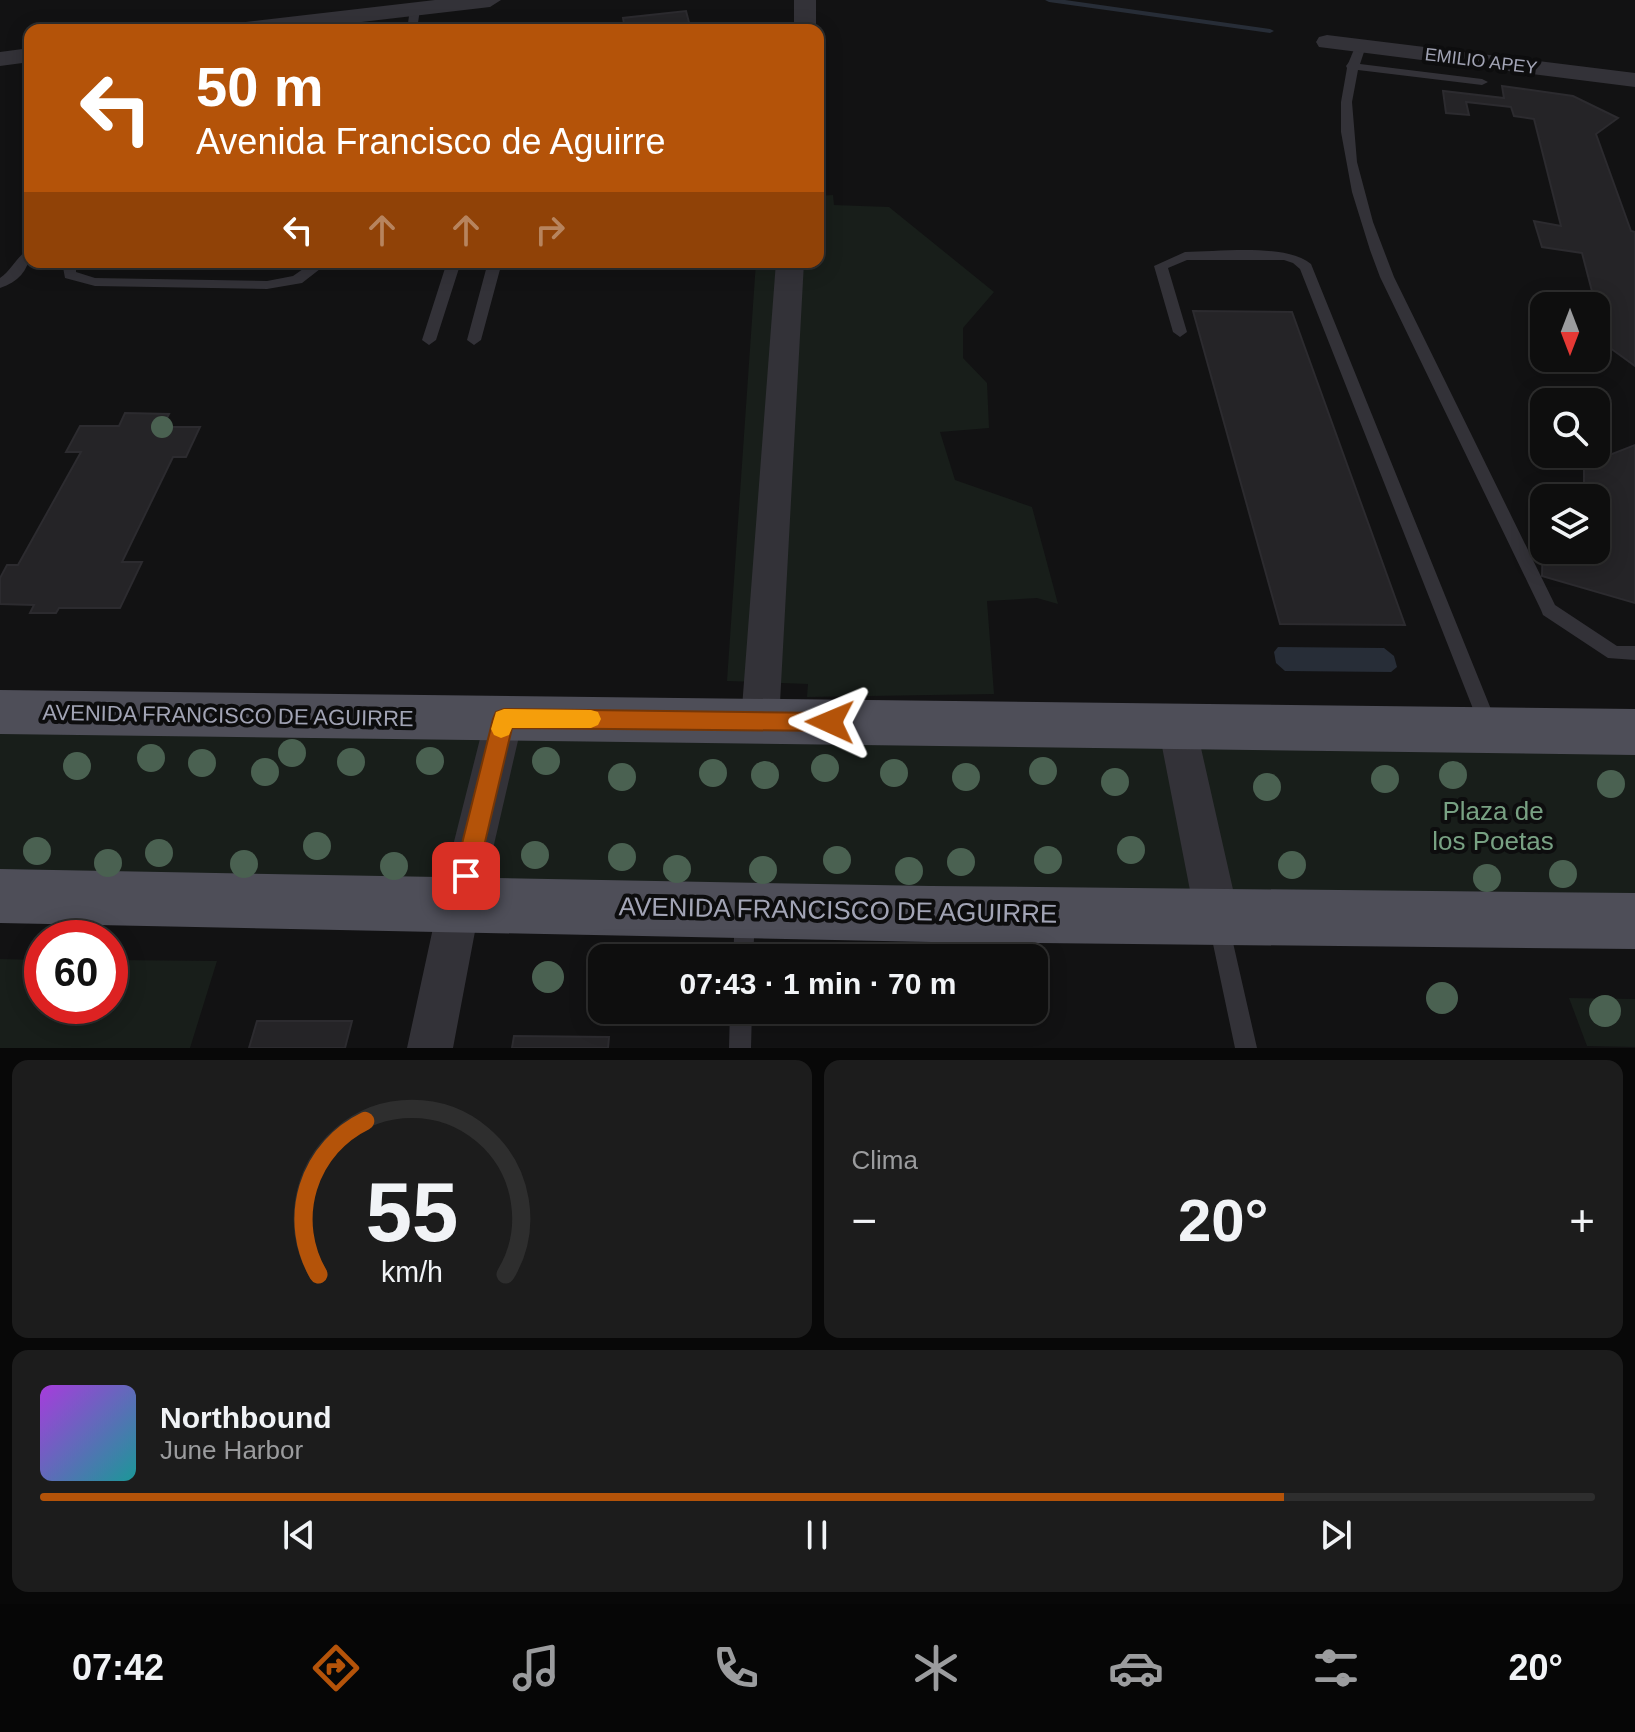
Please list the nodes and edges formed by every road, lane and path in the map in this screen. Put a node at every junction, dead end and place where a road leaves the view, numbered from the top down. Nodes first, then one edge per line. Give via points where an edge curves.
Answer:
1 (490, 0) edge
2 (805, 0) edge
3 (481, 1) edge
4 (413, 20) edge
5 (343, 24) edge
6 (805, 24) edge
7 (1327, 42) dead end
8 (24, 56) edge
9 (1356, 56) junction
10 (0, 59) edge
11 (1635, 80) edge
12 (1482, 82) dead end
13 (24, 261) edge
14 (69, 268) edge
15 (314, 268) edge
16 (452, 268) edge
17 (493, 268) edge
18 (790, 268) edge
19 (0, 284) edge
20 (1180, 332) dead end
21 (429, 340) dead end
22 (474, 340) dead end
23 (1635, 653) edge
24 (0, 712) edge
25 (504, 719) junction
26 (760, 721) junction
27 (1177, 726) junction
28 (1490, 730) junction
29 (1635, 732) edge
30 (0, 896) edge
31 (459, 905) junction
32 (1217, 916) junction
33 (1635, 921) edge
34 (744, 933) edge
35 (741, 1024) edge
36 (430, 1048) edge
37 (740, 1048) edge
38 (1246, 1048) edge

1 - 3 street
2 - 6 street
3 - 4 street
4 - 5 street
7 - 9 street, EMILIO APEY
8 - 10 street
9 - 11 street, EMILIO APEY
9 - 12 lane
9 - 23 lane via 1346,104 1347,141 1368,227 1393,291 1549,610 1614,653
13 - 19 lane
14 - 15 lane via 70,275 95,282 267,285 297,280
16 - 21 lane
17 - 22 lane
18 - 26 street
20 - 28 lane via 1161,266 1174,259 1284,256 1306,267
24 - 25 main road, AVENIDA FRANCISCO DE AGUIRRE
25 - 26 main road, AVENIDA FRANCISCO DE AGUIRRE
25 - 31 street
26 - 27 main road, AVENIDA FRANCISCO DE AGUIRRE
27 - 28 main road, AVENIDA FRANCISCO DE AGUIRRE
27 - 32 street
28 - 29 main road, AVENIDA FRANCISCO DE AGUIRRE
30 - 31 main road, AVENIDA FRANCISCO DE AGUIRRE
31 - 34 main road, AVENIDA FRANCISCO DE AGUIRRE
31 - 36 street
32 - 33 main road, AVENIDA FRANCISCO DE AGUIRRE
32 - 34 main road, AVENIDA FRANCISCO DE AGUIRRE
32 - 38 lane
35 - 37 lane

